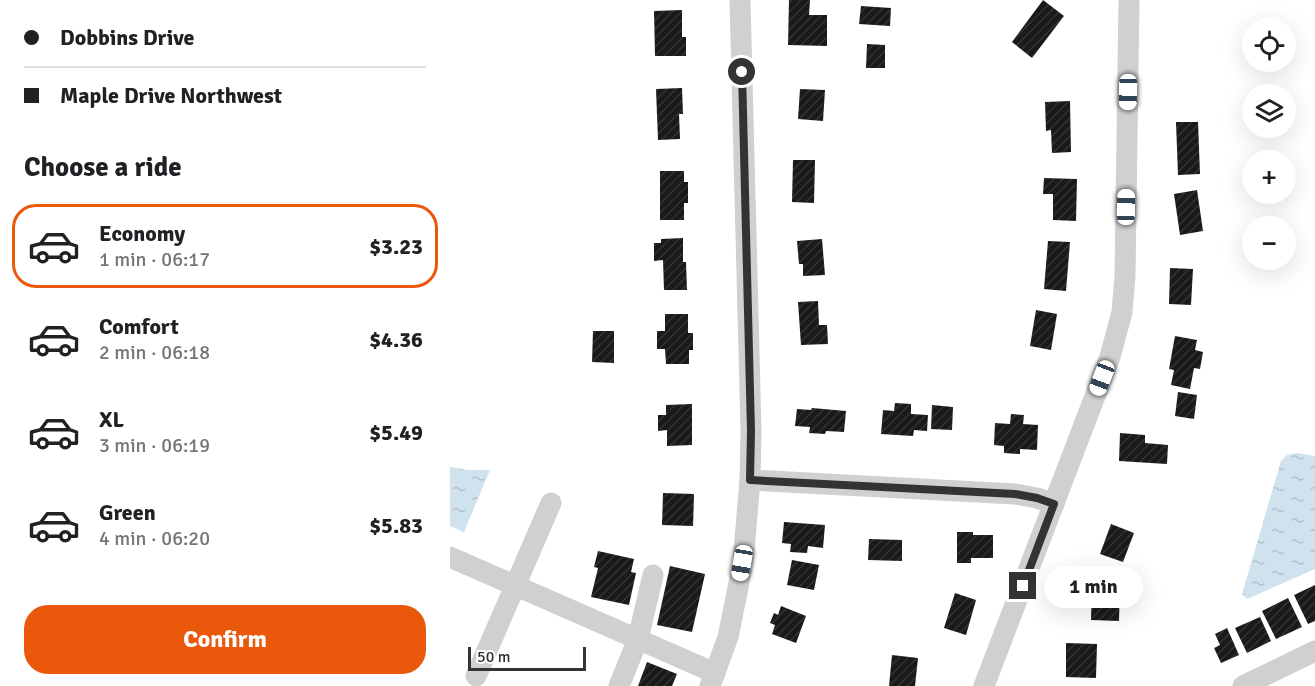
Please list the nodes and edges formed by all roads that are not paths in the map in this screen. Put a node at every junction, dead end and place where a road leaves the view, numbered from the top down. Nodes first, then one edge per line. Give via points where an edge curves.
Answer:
1 (740, 0) edge
2 (1129, 0) edge
3 (750, 480) junction
4 (551, 503) dead end
5 (1054, 504) junction
6 (450, 557) edge
7 (653, 575) dead end
8 (515, 586) junction
9 (639, 639) junction
10 (1315, 651) edge
11 (476, 676) dead end
12 (713, 679) edge
13 (619, 686) edge
14 (984, 686) edge
15 (1243, 686) edge

1 - 3 street
2 - 5 street via 1122,312 1110,357
3 - 5 street via 1015,494
3 - 12 street via 736,601
4 - 8 street
5 - 14 street
6 - 8 street
7 - 9 street
8 - 9 street
8 - 11 street
9 - 12 street
9 - 13 street
10 - 15 street

